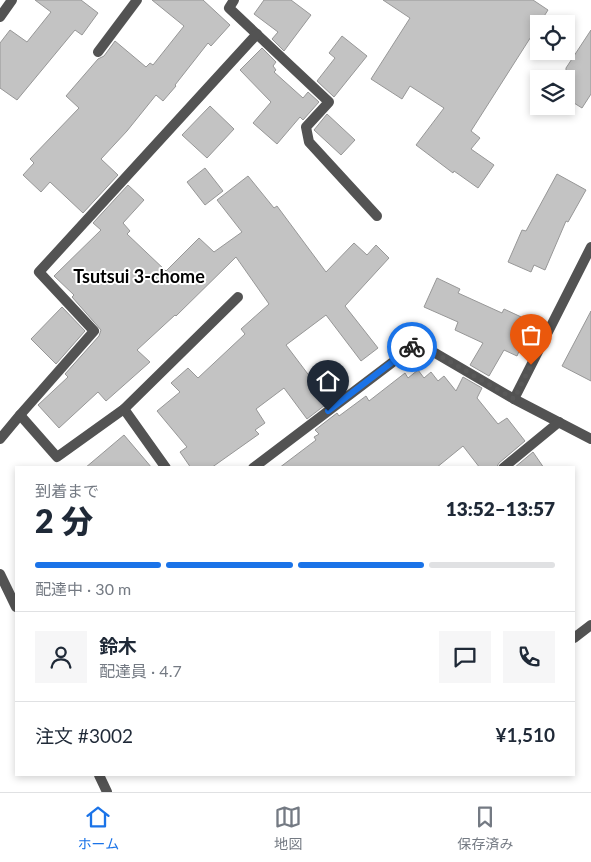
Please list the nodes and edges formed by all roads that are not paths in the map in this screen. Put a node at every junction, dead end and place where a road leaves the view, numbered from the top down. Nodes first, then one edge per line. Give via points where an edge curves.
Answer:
1 (12, 0) edge
2 (137, 0) edge
3 (234, 0) edge
4 (0, 16) edge
5 (257, 34) junction
6 (98, 52) dead end
7 (377, 216) dead end
8 (591, 247) edge
9 (238, 297) dead end
10 (514, 399) junction
11 (124, 409) junction
12 (20, 414) junction
13 (559, 422) junction
14 (0, 438) edge
15 (591, 439) edge
16 (165, 466) edge
17 (256, 466) edge
18 (505, 466) edge
19 (0, 574) edge
20 (15, 605) edge
21 (591, 625) edge
22 (575, 637) edge
23 (99, 776) edge
24 (107, 792) edge

1 - 4 street
2 - 6 street
3 - 5 street via 229,8
5 - 7 street via 329,102 306,127 308,142
5 - 12 street via 39,272 94,331
8 - 10 street
9 - 11 street
10 - 13 street
10 - 17 street via 418,343
11 - 12 street via 57,457
11 - 16 street
12 - 14 street
13 - 15 street
13 - 18 street
19 - 20 street
21 - 22 street
23 - 24 street

